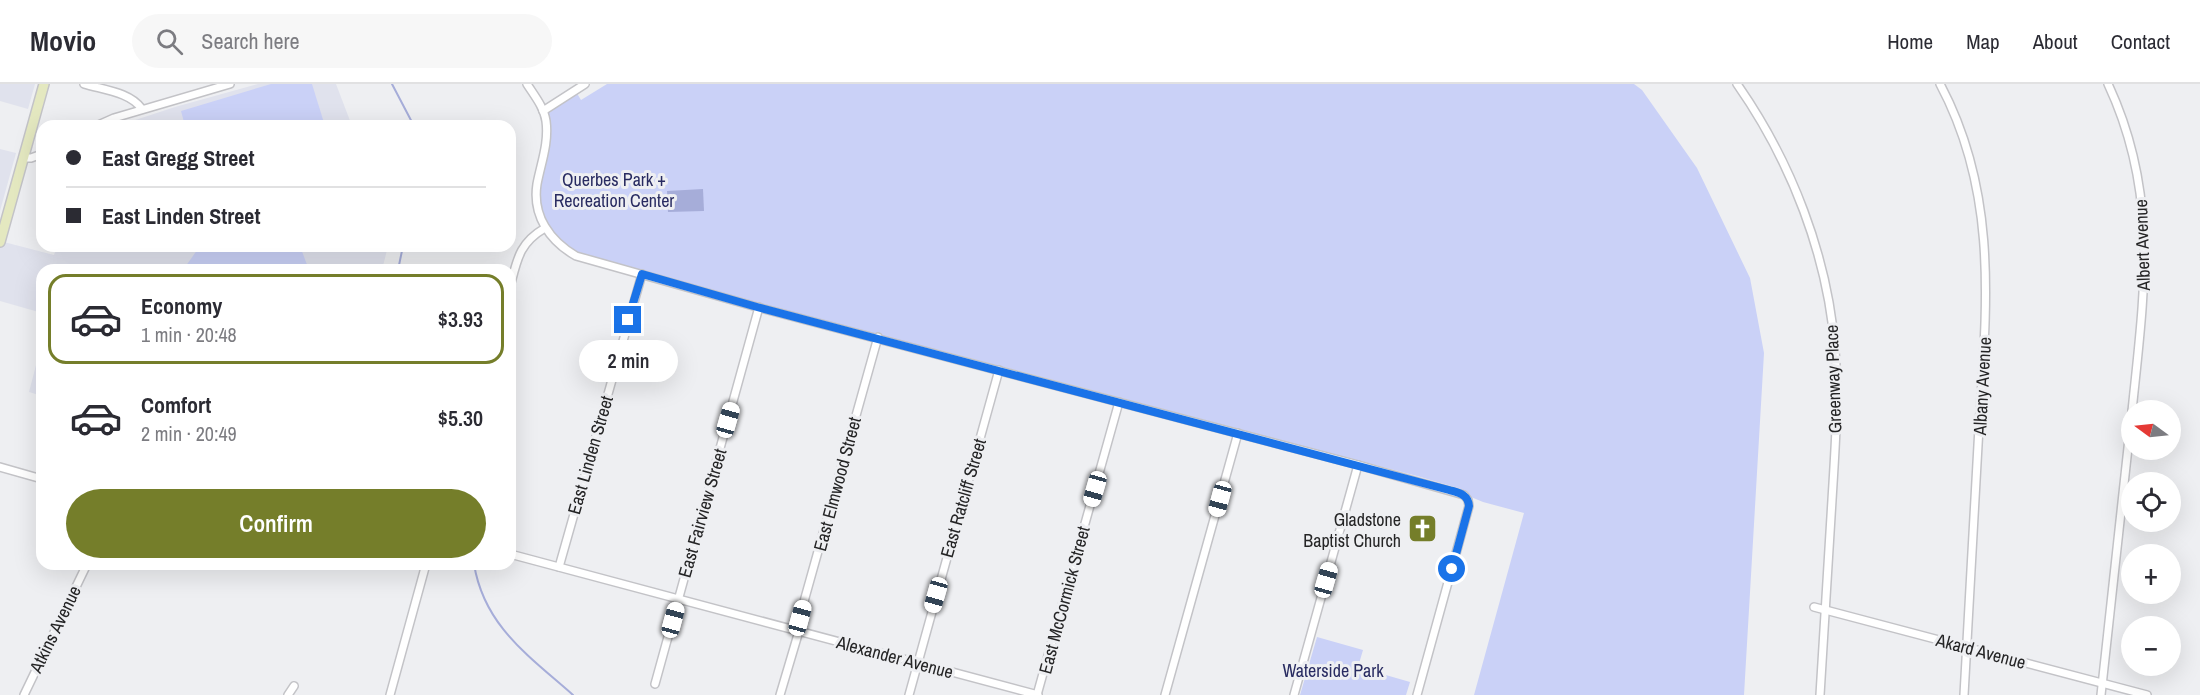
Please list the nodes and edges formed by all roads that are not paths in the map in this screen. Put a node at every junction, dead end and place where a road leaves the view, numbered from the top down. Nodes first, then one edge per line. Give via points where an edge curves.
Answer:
1 (44, 84) edge
2 (84, 84) edge
3 (230, 84) edge
4 (527, 84) edge
5 (585, 84) edge
6 (1737, 84) edge
7 (1940, 84) edge
8 (2108, 84) edge
9 (142, 109) junction
10 (543, 111) junction
11 (110, 120) edge
12 (36, 156) edge
13 (23, 158) junction
14 (2, 225) edge
15 (545, 228) junction
16 (0, 242) edge
17 (516, 266) edge
18 (642, 274) junction
19 (759, 307) junction
20 (879, 338) junction
21 (999, 370) junction
22 (2133, 400) edge
23 (1119, 402) junction
24 (1238, 433) junction
25 (2127, 460) edge
26 (1358, 465) junction
27 (0, 467) edge
28 (36, 477) edge
29 (516, 556) edge
30 (559, 567) junction
31 (84, 570) edge
32 (424, 570) edge
33 (678, 599) junction
34 (1814, 607) dead end
35 (1825, 610) junction
36 (797, 631) junction
37 (1966, 647) junction
38 (918, 663) junction
39 (2102, 683) junction
40 (655, 684) dead end
41 (294, 686) dead end
42 (24, 695) edge
43 (288, 695) edge
44 (390, 695) edge
45 (780, 695) edge
46 (909, 695) edge
47 (1037, 695) edge
48 (1165, 695) edge
49 (1294, 695) edge
50 (1417, 695) edge
51 (1820, 695) edge
52 (1964, 695) edge
53 (2101, 695) edge
54 (2147, 695) edge

1 - 13 main road
2 - 9 street via 126,96
3 - 9 street
4 - 10 street
5 - 10 street
6 - 35 street, Greenway Place via 1777,152 1796,194 1818,254 1830,308 1837,400
7 - 37 street, Albany Avenue via 1974,173 1985,241 1986,309
8 - 22 street, Albert Avenue via 2132,151 2145,240 2144,299
9 - 11 street
10 - 15 street via 546,141 537,189
12 - 13 street
13 - 14 main road
14 - 16 main road
15 - 17 street via 524,244
15 - 18 street via 559,245 576,256
18 - 19 street
18 - 30 street, East Linden Street
19 - 20 street
19 - 33 street, East Fairview Street
20 - 21 street
20 - 36 street, East Elmwood Street
21 - 23 street
21 - 38 street, East Ratcliff Street
23 - 24 street
23 - 47 street, East McCormick Street
24 - 26 street
24 - 48 street
25 - 39 street, Albert Avenue
26 - 49 street
26 - 50 street via 1459,493 1469,503
27 - 28 street
29 - 30 street, Alexander Avenue
30 - 33 street, Alexander Avenue
31 - 42 street, Atkins Avenue
32 - 44 street
33 - 36 street, Alexander Avenue
33 - 40 street, East Fairview Street
34 - 35 street, Akard Avenue
35 - 37 street, Akard Avenue
35 - 51 street, Greenway Place
36 - 38 street, Alexander Avenue
36 - 45 street, East Elmwood Street
37 - 39 street, Akard Avenue
37 - 52 street, Albany Avenue
38 - 46 street, East Ratcliff Street
38 - 47 street, Alexander Avenue
39 - 53 street, Albert Avenue
39 - 54 street, Akard Avenue
41 - 43 street

